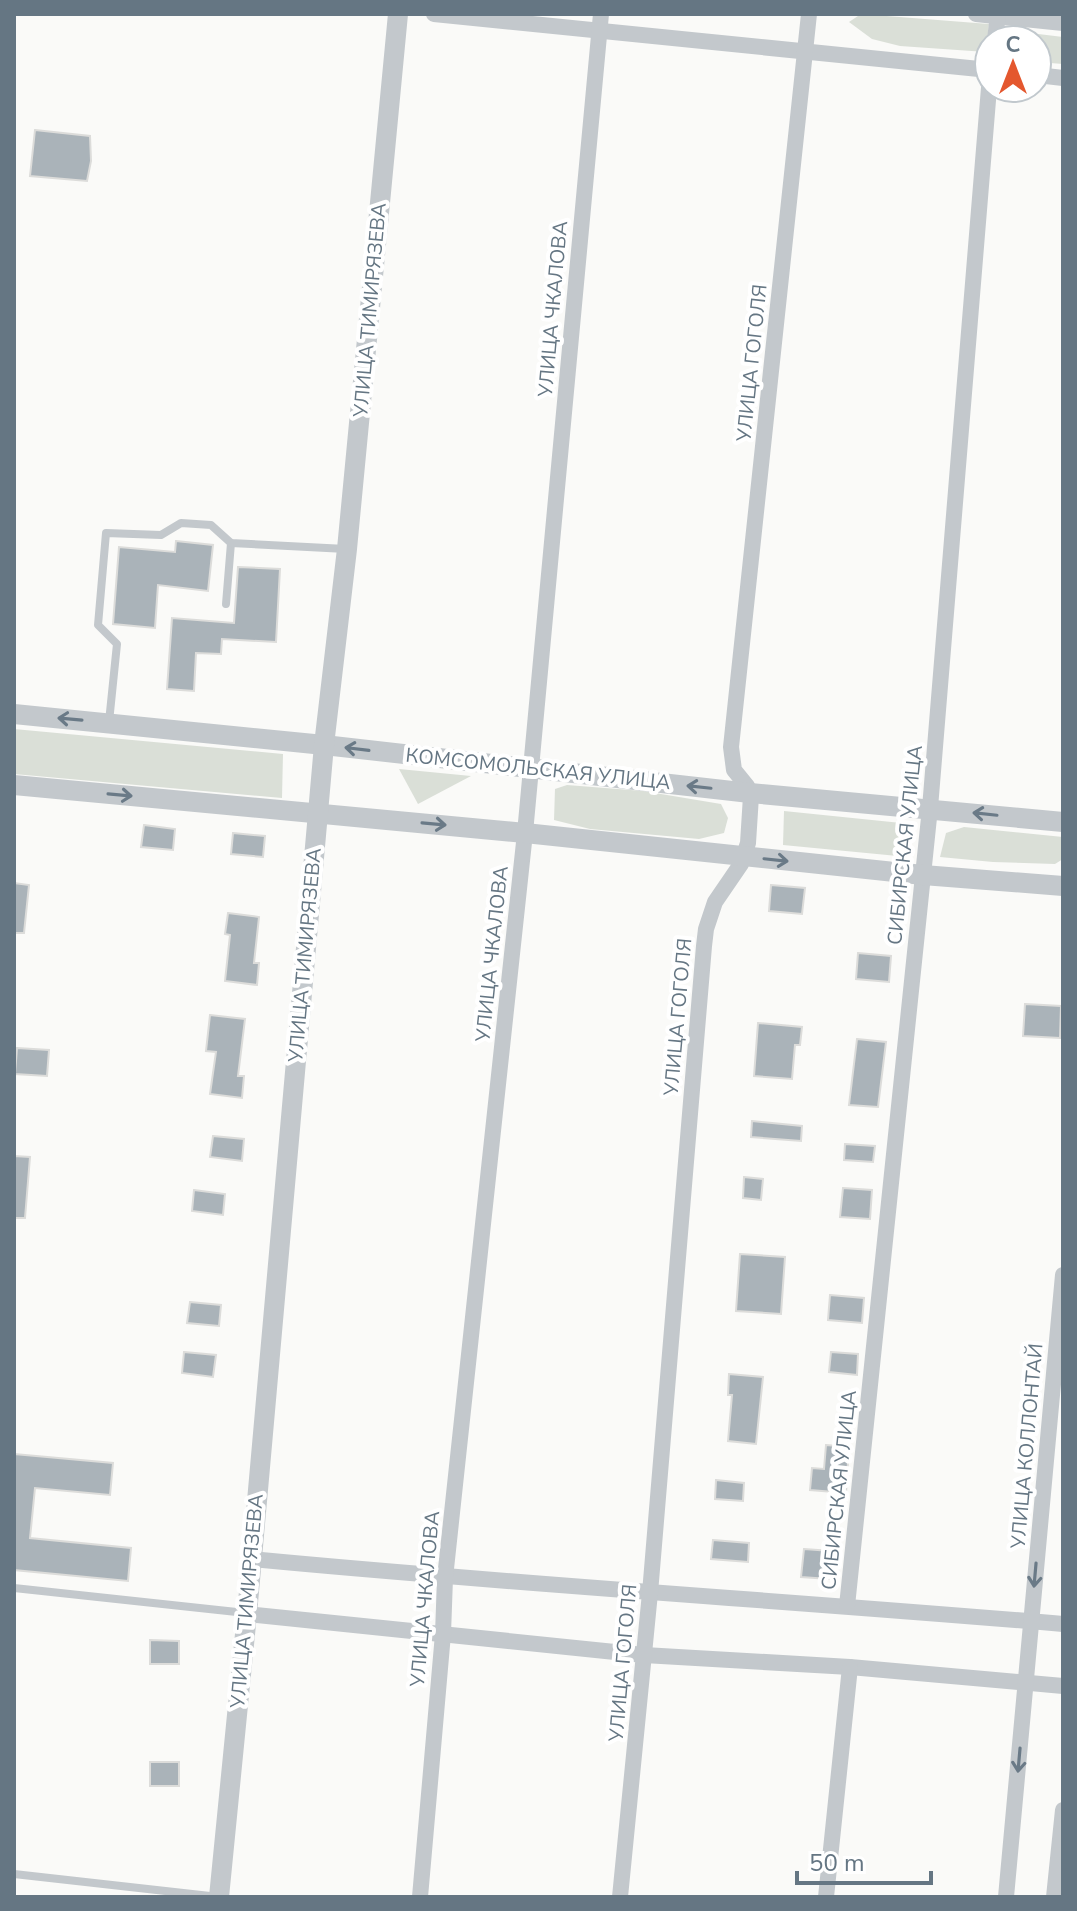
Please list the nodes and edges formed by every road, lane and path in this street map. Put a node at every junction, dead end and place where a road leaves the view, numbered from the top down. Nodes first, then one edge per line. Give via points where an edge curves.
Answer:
1 (398, 14) edge
2 (434, 14) edge
3 (601, 14) edge
4 (809, 14) edge
5 (976, 14) edge
6 (998, 15) edge
7 (1063, 23) edge
8 (599, 31) junction
9 (805, 50) junction
10 (973, 68) edge
11 (988, 104) edge
12 (231, 543) junction
13 (347, 549) junction
14 (226, 604) dead end
15 (14, 714) edge
16 (109, 722) junction
17 (324, 745) junction
18 (531, 768) junction
19 (14, 785) edge
20 (750, 793) junction
21 (930, 808) junction
22 (318, 813) junction
23 (1063, 822) edge
24 (525, 833) junction
25 (744, 857) junction
26 (923, 875) junction
27 (1063, 886) edge
28 (1063, 1275) edge
29 (251, 1559) junction
30 (445, 1578) junction
31 (14, 1588) edge
32 (650, 1593) junction
33 (847, 1606) junction
34 (247, 1614) junction
35 (1031, 1622) junction
36 (1063, 1624) edge
37 (443, 1634) junction
38 (644, 1655) junction
39 (850, 1667) junction
40 (1026, 1682) junction
41 (1063, 1686) edge
42 (1063, 1810) edge
43 (14, 1874) edge
44 (219, 1897) edge
45 (420, 1897) edge
46 (620, 1897) edge
47 (826, 1897) edge
48 (1006, 1897) edge
49 (1054, 1897) edge

1 - 13 street, УЛИЦА ТИМИРЯЗЕВА
2 - 8 street
3 - 8 street, УЛИЦА ЧКАЛОВА
4 - 9 street, УЛИЦА ГОГОЛЯ
5 - 6 street
6 - 7 street
8 - 9 street
8 - 18 street, УЛИЦА ЧКАЛОВА
9 - 10 street
9 - 20 street, УЛИЦА ГОГОЛЯ via 731,747 734,770
11 - 21 street, СИБИРСКАЯ УЛИЦА
12 - 13 lane
12 - 14 lane
12 - 16 lane via 211,525 181,523 161,535 106,533 98,625 117,644
13 - 17 street, УЛИЦА ТИМИРЯЗЕВА
16 -> 15 street, КОМСОМОЛЬСКАЯ УЛИЦА
16 - 17 street, КОМСОМОЛЬСКАЯ УЛИЦА
18 -> 17 street, КОМСОМОЛЬСКАЯ УЛИЦА
17 - 22 street, УЛИЦА ТИМИРЯЗЕВА
20 -> 18 street, КОМСОМОЛЬСКАЯ УЛИЦА
18 - 24 street, УЛИЦА ЧКАЛОВА
19 -> 22 street
20 - 21 street, КОМСОМОЛЬСКАЯ УЛИЦА
20 - 25 street, УЛИЦА ГОГОЛЯ
23 -> 21 street, КОМСОМОЛЬСКАЯ УЛИЦА
21 - 26 street, СИБИРСКАЯ УЛИЦА
22 -> 24 street
22 - 29 street, УЛИЦА ТИМИРЯЗЕВА
24 - 25 street
24 - 30 street, УЛИЦА ЧКАЛОВА
25 -> 26 street
25 - 32 street, УЛИЦА ГОГОЛЯ via 715,902 706,929
26 - 27 street
26 - 33 street, СИБИРСКАЯ УЛИЦА
28 -> 35 street, УЛИЦА КОЛЛОНТАЙ
29 - 30 street
29 - 34 street, УЛИЦА ТИМИРЯЗЕВА
30 - 32 street
30 - 37 street, УЛИЦА ЧКАЛОВА
31 - 34 lane
32 - 33 street
32 - 38 street, УЛИЦА ГОГОЛЯ
33 - 35 street
34 - 37 street
34 - 44 street, УЛИЦА ТИМИРЯЗЕВА
35 - 36 street
35 - 40 street, УЛИЦА КОЛЛОНТАЙ
37 - 38 street
37 - 45 street, УЛИЦА ЧКАЛОВА
38 - 39 street
38 - 46 street, УЛИЦА ГОГОЛЯ
39 - 40 street
39 - 47 street
40 - 41 street
40 -> 48 street
42 - 49 street
43 - 44 lane

